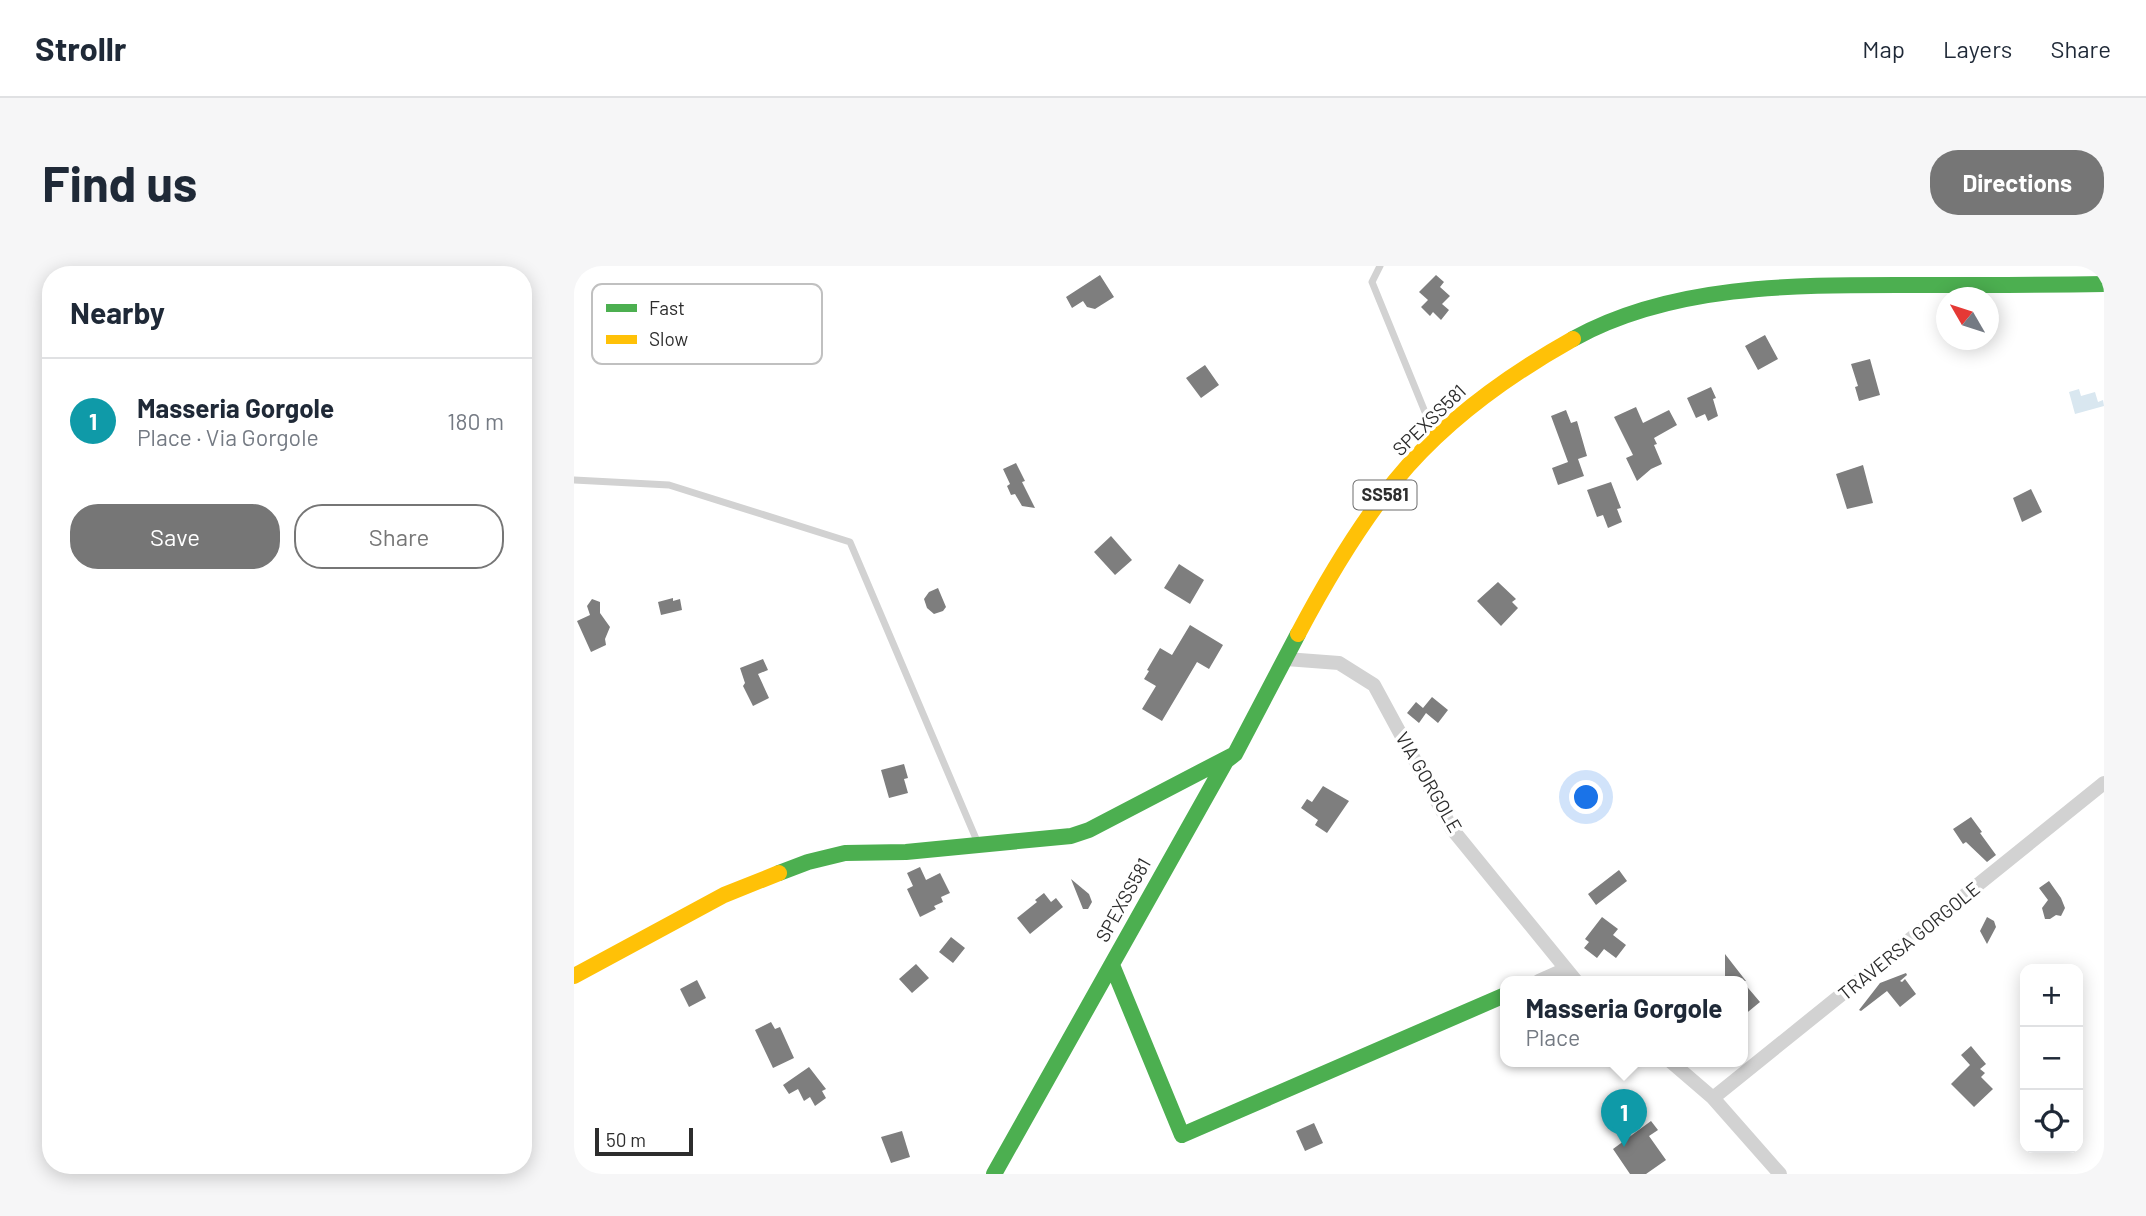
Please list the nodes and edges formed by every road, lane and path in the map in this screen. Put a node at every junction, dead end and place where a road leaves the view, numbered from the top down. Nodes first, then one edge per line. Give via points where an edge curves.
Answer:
1 (1380, 266) edge
2 (2104, 284) edge
3 (1435, 438) junction
4 (574, 480) edge
5 (1286, 659) junction
6 (1234, 754) junction
7 (2104, 783) edge
8 (978, 845) junction
9 (1111, 964) junction
10 (1566, 969) junction
11 (574, 976) edge
12 (1550, 976) edge
13 (1572, 976) edge
14 (1500, 997) edge
15 (1677, 1067) edge
16 (1713, 1098) junction
17 (994, 1174) edge
18 (1780, 1174) edge

1 - 3 lane via 1371,282
2 - 3 main road, SPEXSS581 / SS581 via 1821,285 1657,306 1591,330 1528,365
3 - 5 main road, SPEXSS581 / SS581 via 1372,511
4 - 8 lane via 669,485 850,542
5 - 6 main road, SPEXSS581 / SS581
5 - 10 street, VIA GORGOLE via 1339,663 1374,685 1452,829
6 - 8 main road via 1088,830 1071,836
6 - 9 main road, SPEXSS581 / SS581
7 - 16 street, TRAVERSA GORGOLE
8 - 11 main road via 845,853 808,862 724,895
9 - 14 main road via 1182,1135
9 - 17 main road, SPEXSS581 / SS581
10 - 12 street
10 - 13 street, VIA GORGOLE
15 - 16 street
16 - 18 street

